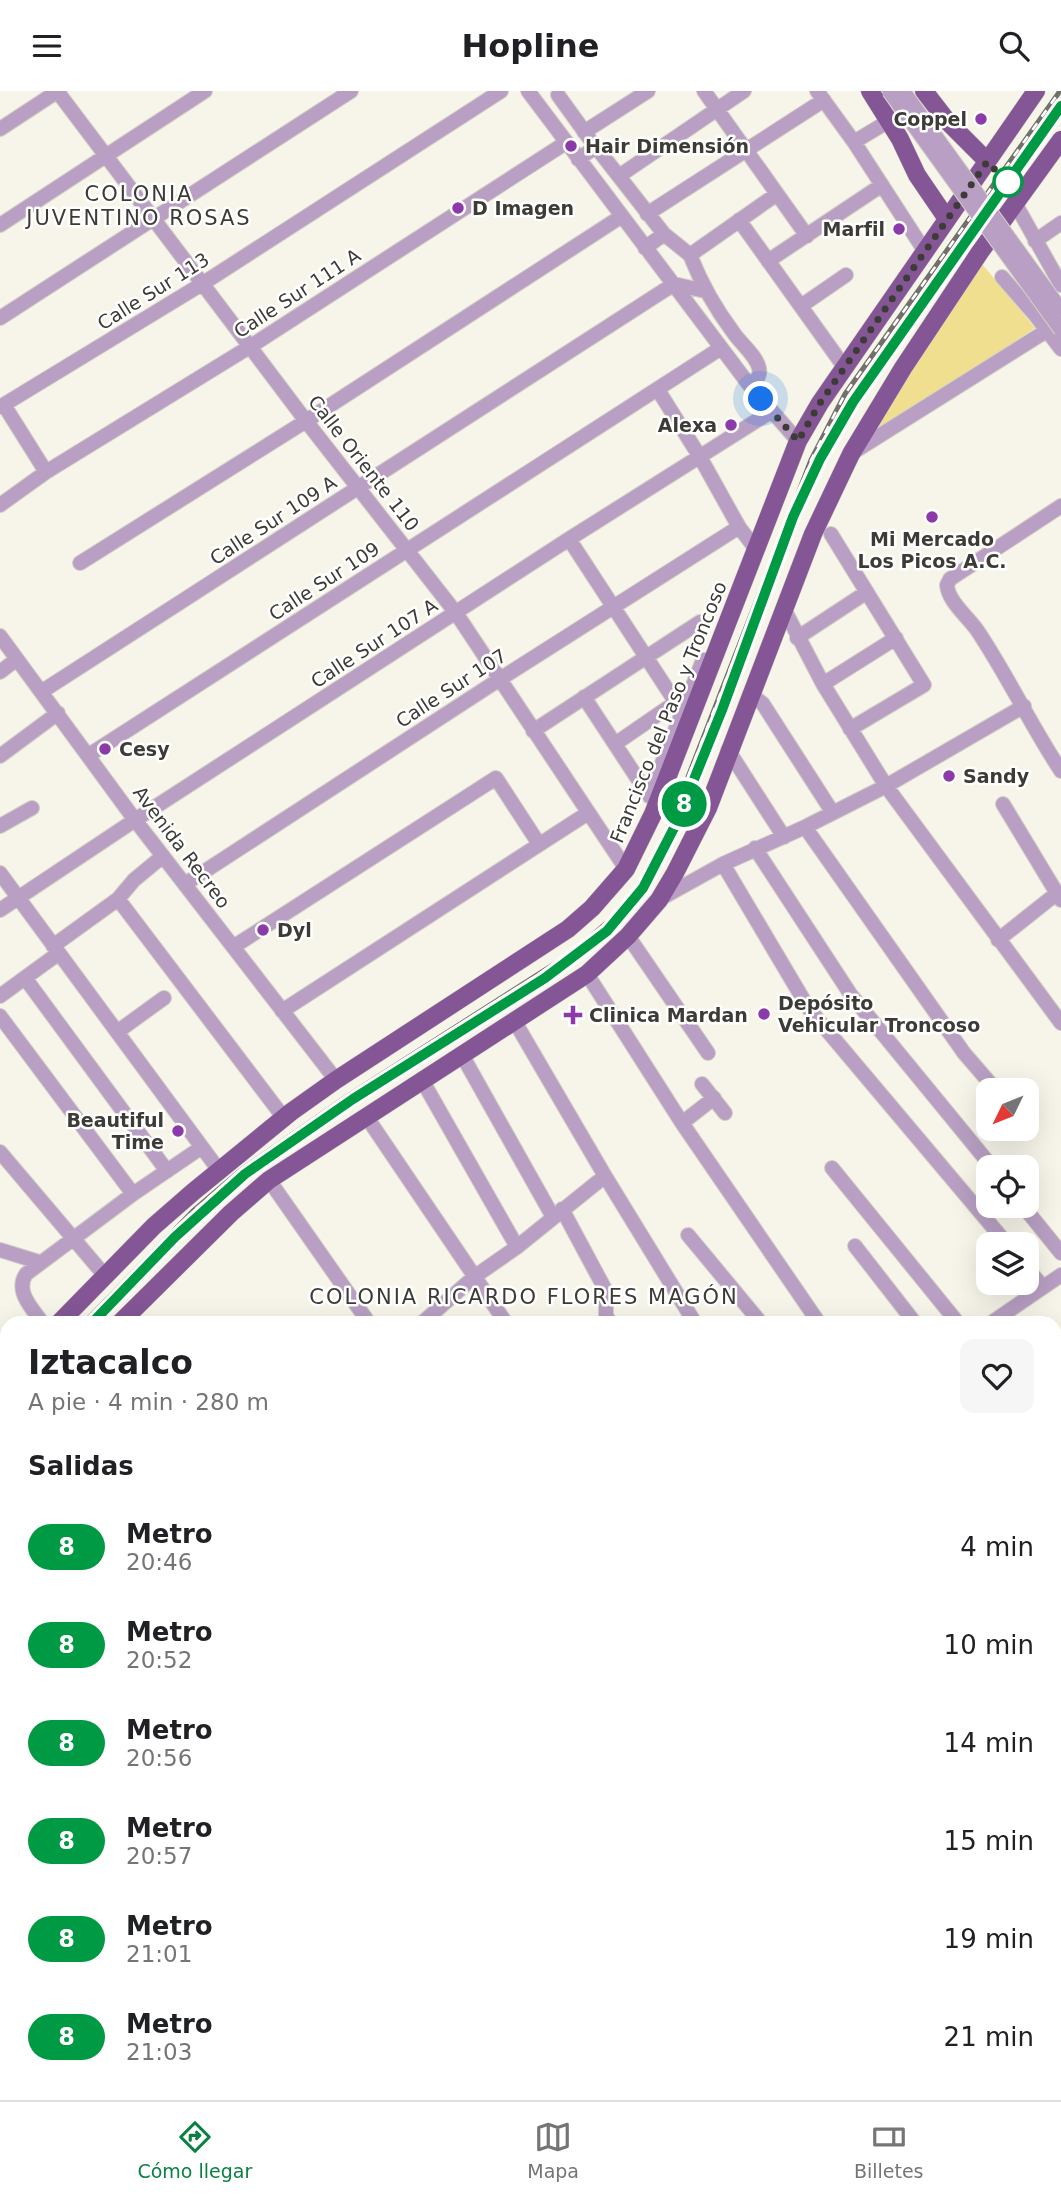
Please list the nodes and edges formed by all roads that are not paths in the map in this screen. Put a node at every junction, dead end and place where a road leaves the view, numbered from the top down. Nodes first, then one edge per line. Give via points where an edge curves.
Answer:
1 (58, 91) edge
2 (205, 91) edge
3 (351, 91) edge
4 (501, 91) edge
5 (528, 91) edge
6 (648, 91) edge
7 (705, 91) edge
8 (744, 91) edge
9 (870, 91) edge
10 (889, 91) edge
11 (903, 91) edge
12 (909, 91) edge
13 (1036, 91) edge
14 (557, 93) edge
15 (926, 93) edge
16 (820, 96) edge
17 (717, 109) junction
18 (544, 112) junction
19 (886, 116) junction
20 (0, 129) edge
21 (584, 132) junction
22 (567, 142) junction
23 (854, 142) junction
24 (1059, 145) edge
25 (596, 147) junction
26 (747, 151) junction
27 (105, 155) junction
28 (579, 159) junction
29 (987, 162) junction
30 (619, 176) junction
31 (882, 185) junction
32 (777, 194) junction
33 (1016, 205) junction
34 (648, 214) junction
35 (622, 216) junction
36 (153, 219) junction
37 (947, 219) junction
38 (738, 220) junction
39 (1061, 223) edge
40 (0, 225) edge
41 (664, 234) junction
42 (807, 236) junction
43 (1035, 241) junction
44 (645, 247) junction
45 (924, 250) junction
46 (690, 255) junction
47 (768, 261) junction
48 (846, 275) dead end
49 (1002, 277) dead end
50 (1057, 278) edge
51 (202, 283) junction
52 (674, 284) junction
53 (705, 291) junction
54 (1061, 297) edge
55 (801, 306) junction
56 (1061, 311) edge
57 (1033, 314) junction
58 (0, 318) edge
59 (1061, 330) edge
60 (251, 346) junction
61 (721, 348) junction
62 (1061, 349) edge
63 (845, 368) junction
64 (750, 386) junction
65 (658, 390) junction
66 (2, 406) edge
67 (772, 411) junction
68 (306, 421) junction
69 (798, 441) junction
70 (851, 454) junction
71 (700, 457) junction
72 (46, 472) junction
73 (359, 488) junction
74 (0, 505) edge
75 (1061, 506) edge
76 (739, 527) junction
77 (831, 534) dead end
78 (569, 539) junction
79 (755, 548) junction
80 (408, 549) junction
81 (80, 563) dead end
82 (867, 592) junction
83 (613, 607) junction
84 (784, 608) junction
85 (456, 613) junction
86 (700, 622) dead end
87 (0, 636) edge
88 (797, 638) junction
89 (896, 638) junction
90 (646, 658) junction
91 (17, 659) junction
92 (713, 660) junction
93 (0, 672) edge
94 (500, 679) junction
95 (823, 684) junction
96 (41, 692) junction
97 (752, 695) junction
98 (584, 697) junction
99 (1024, 706) junction
100 (679, 707) junction
101 (58, 713) junction
102 (850, 729) junction
103 (533, 731) junction
104 (615, 744) junction
105 (728, 750) junction
106 (89, 755) junction
107 (0, 756) edge
108 (670, 758) junction
109 (1061, 771) edge
110 (886, 786) junction
111 (1003, 804) dead end
112 (33, 808) dead end
113 (588, 813) junction
114 (834, 813) junction
115 (135, 820) junction
116 (0, 826) edge
117 (805, 827) junction
118 (784, 837) junction
119 (539, 844) junction
120 (755, 848) junction
121 (163, 856) junction
122 (723, 864) junction
123 (626, 869) junction
124 (0, 873) edge
125 (185, 884) junction
126 (18, 897) junction
127 (1058, 897) edge
128 (118, 899) junction
129 (659, 900) junction
130 (0, 910) edge
131 (628, 936) junction
132 (998, 940) junction
133 (233, 947) junction
134 (56, 950) junction
135 (587, 974) junction
136 (25, 978) junction
137 (0, 996) edge
138 (164, 998) dead end
139 (282, 1011) junction
140 (0, 1016) edge
141 (515, 1022) junction
142 (1061, 1023) edge
143 (117, 1032) junction
144 (5, 1034) edge
145 (708, 1053) dead end
146 (462, 1055) junction
147 (986, 1078) edge
148 (336, 1080) junction
149 (422, 1080) junction
150 (702, 1084) dead end
151 (714, 1098) junction
152 (725, 1113) dead end
153 (366, 1116) junction
154 (284, 1118) junction
155 (682, 1123) junction
156 (202, 1147) junction
157 (0, 1152) edge
158 (982, 1155) edge
159 (832, 1168) dead end
160 (218, 1169) junction
161 (167, 1171) junction
162 (605, 1176) junction
163 (269, 1180) junction
164 (134, 1193) junction
165 (558, 1213) junction
166 (1033, 1218) edge
167 (997, 1232) edge
168 (688, 1235) dead end
169 (73, 1238) junction
170 (855, 1246) dead end
171 (517, 1247) junction
172 (0, 1250) edge
173 (1061, 1253) edge
174 (39, 1262) junction
175 (1061, 1275) edge
176 (106, 1277) junction
177 (474, 1277) junction
178 (1039, 1282) edge
179 (1043, 1287) junction
180 (43, 1316) edge
181 (57, 1316) edge
182 (133, 1316) edge
183 (364, 1316) edge
184 (430, 1316) edge
185 (501, 1316) edge
186 (607, 1316) edge
187 (691, 1316) edge
188 (755, 1316) edge
189 (814, 1316) edge
190 (910, 1316) edge
191 (952, 1316) edge
192 (1001, 1316) edge

1 - 20 street
1 - 27 street, Calle Oriente 110
2 - 27 street
3 - 36 street
4 - 51 street, Calle Sur 113
5 - 18 street
6 - 21 street
7 - 17 street
8 - 17 street
9 - 19 main road
10 - 59 street, bridge
11 - 56 street, bridge
12 - 19 main road
13 - 29 main road, Francisco del Paso y Troncoso
14 - 18 street
14 - 21 street
15 - 19 street
15 - 29 main road
16 - 23 street
16 - 26 street
17 - 26 street
17 - 30 street
18 - 22 street
19 - 23 street
19 - 37 main road
21 - 25 street
22 - 28 street
22 - 60 street, Calle Sur 111 A
23 - 31 street
24 - 33 main road
25 - 28 street
25 - 30 street
26 - 32 street
26 - 34 street
27 - 36 street, Calle Oriente 110
27 - 40 street
28 - 35 street
29 - 37 main road, Francisco del Paso y Troncoso
30 - 34 street
31 - 42 street
31 - 45 street
32 - 38 street
32 - 42 street
33 - 43 street
33 - 70 main road via 903,367
34 - 41 street
35 - 44 street
35 - 68 street
36 - 51 street, Calle Oriente 110
36 - 58 street
37 - 45 main road, Francisco del Paso y Troncoso
38 - 46 street
38 - 47 street
39 - 43 street
41 - 44 street
41 - 46 street
42 - 47 street
43 - 50 street
44 - 52 street
45 - 63 main road, Francisco del Paso y Troncoso
46 - 53 street
47 - 55 street
48 - 55 street
49 - 57 street
50 - 57 street
51 - 60 street, Calle Oriente 110
51 - 66 street, Calle Sur 113
52 - 53 street
52 - 61 street
52 - 73 street, Calle Sur 109 A
53 - 64 street via 758,364 758,379
54 - 57 street
55 - 63 street
56 - 57 street
57 - 62 street
57 - 70 street
60 - 68 street, Calle Oriente 110
60 - 72 street, Calle Sur 111 A
61 - 64 street
61 - 65 street, Calle Sur 109
63 - 69 main road, Francisco del Paso y Troncoso
64 - 67 street
65 - 71 street
65 - 80 street, Calle Sur 109
66 - 72 street
67 - 69 street
67 - 71 street, Calle Sur 107 A
68 - 73 street, Calle Oriente 110
68 - 81 street
69 - 79 main road, Francisco del Paso y Troncoso
70 - 84 main road
71 - 76 street
71 - 78 street, Calle Sur 107 A
72 - 74 street, Calle Sur 111 A
73 - 80 street, Calle Oriente 110
73 - 96 street, Calle Sur 109 A
75 - 99 street via 947,585
76 - 79 street
76 - 83 street, Calle Sur 107
77 - 82 street
78 - 83 street
78 - 85 street, Calle Sur 107 A
79 - 92 main road, Francisco del Paso y Troncoso
80 - 85 street, Calle Oriente 110
80 - 106 street, Calle Sur 109
82 - 88 street
82 - 89 street
83 - 90 street
83 - 94 street, Calle Sur 107
84 - 88 street
84 - 97 main road
85 - 94 street, Calle Oriente 110
85 - 115 street, Calle Sur 107 A
86 - 90 street
87 - 91 street, Avenida Recreo
88 - 95 street
89 - 95 street
89 - 102 street via 924,685
90 - 98 street
90 - 100 street
91 - 93 street
91 - 96 street, Avenida Recreo
92 - 100 street via 703,660
92 - 108 main road, Francisco del Paso y Troncoso
94 - 103 street, Calle Oriente 110
94 - 125 street, Calle Sur 107
95 - 102 street
96 - 101 street, Avenida Recreo
97 - 105 main road
97 - 114 street via 763,704
98 - 103 street
98 - 104 street
99 - 109 street
99 - 110 street
100 - 104 street
100 - 108 street
101 - 106 street, Avenida Recreo
101 - 107 street
102 - 110 street
103 - 113 street, Calle Oriente 110
104 - 108 street via 649,796
105 - 118 street
105 - 129 main road via 708,808
106 - 115 street, Avenida Recreo
108 - 123 main road, Francisco del Paso y Troncoso via 653,814
110 - 114 street
110 - 132 street
111 - 127 street
112 - 116 street
113 - 119 street
113 - 123 street, Calle Oriente 110
114 - 117 street
115 - 121 street, Avenida Recreo
115 - 126 street, Calle Sur 107 A
117 - 118 street
117 - 147 street
118 - 120 street
119 - 133 street via 496,778
119 - 139 street
120 - 122 street
120 - 158 street via 851,995
121 - 125 street, Avenida Recreo
121 - 128 street
122 - 129 street
122 - 167 street via 809,1009
123 - 148 main road, Francisco del Paso y Troncoso via 568,929
124 - 126 street
125 - 133 street, Avenida Recreo
126 - 130 street, Calle Sur 107 A
126 - 134 street
127 - 132 street
128 - 134 street
128 - 154 street
129 - 131 main road
131 - 135 main road
131 - 145 street
132 - 142 street
133 - 139 street, Avenida Recreo
134 - 136 street
134 - 143 street
135 - 141 main road
135 - 155 street
136 - 137 street
136 - 161 street
138 - 143 street
139 - 148 street, Avenida Recreo
140 - 144 street
141 - 146 main road
141 - 162 street
143 - 156 street
144 - 164 street
146 - 149 main road
146 - 165 street
148 - 154 main road, Francisco del Paso y Troncoso
149 - 153 main road
149 - 171 street
150 - 151 street
151 - 152 street
151 - 155 street
153 - 163 main road
153 - 177 street
154 - 160 main road, Francisco del Paso y Troncoso
155 - 189 street
156 - 160 street
156 - 161 street
157 - 169 street
159 - 191 street
160 - 176 main road, Francisco del Paso y Troncoso
161 - 164 street
162 - 165 street
162 - 187 street
163 - 182 main road via 231,1213
163 - 183 street
164 - 169 street
165 - 171 street
165 - 186 street via 606,1291
166 - 173 street
168 - 188 street
169 - 174 street
169 - 176 street
170 - 190 street
171 - 177 street
172 - 174 street
174 - 180 street via 21,1282 26,1300
175 - 179 street
176 - 181 main road, Francisco del Paso y Troncoso
177 - 184 street
177 - 185 street
178 - 179 street
179 - 192 street

